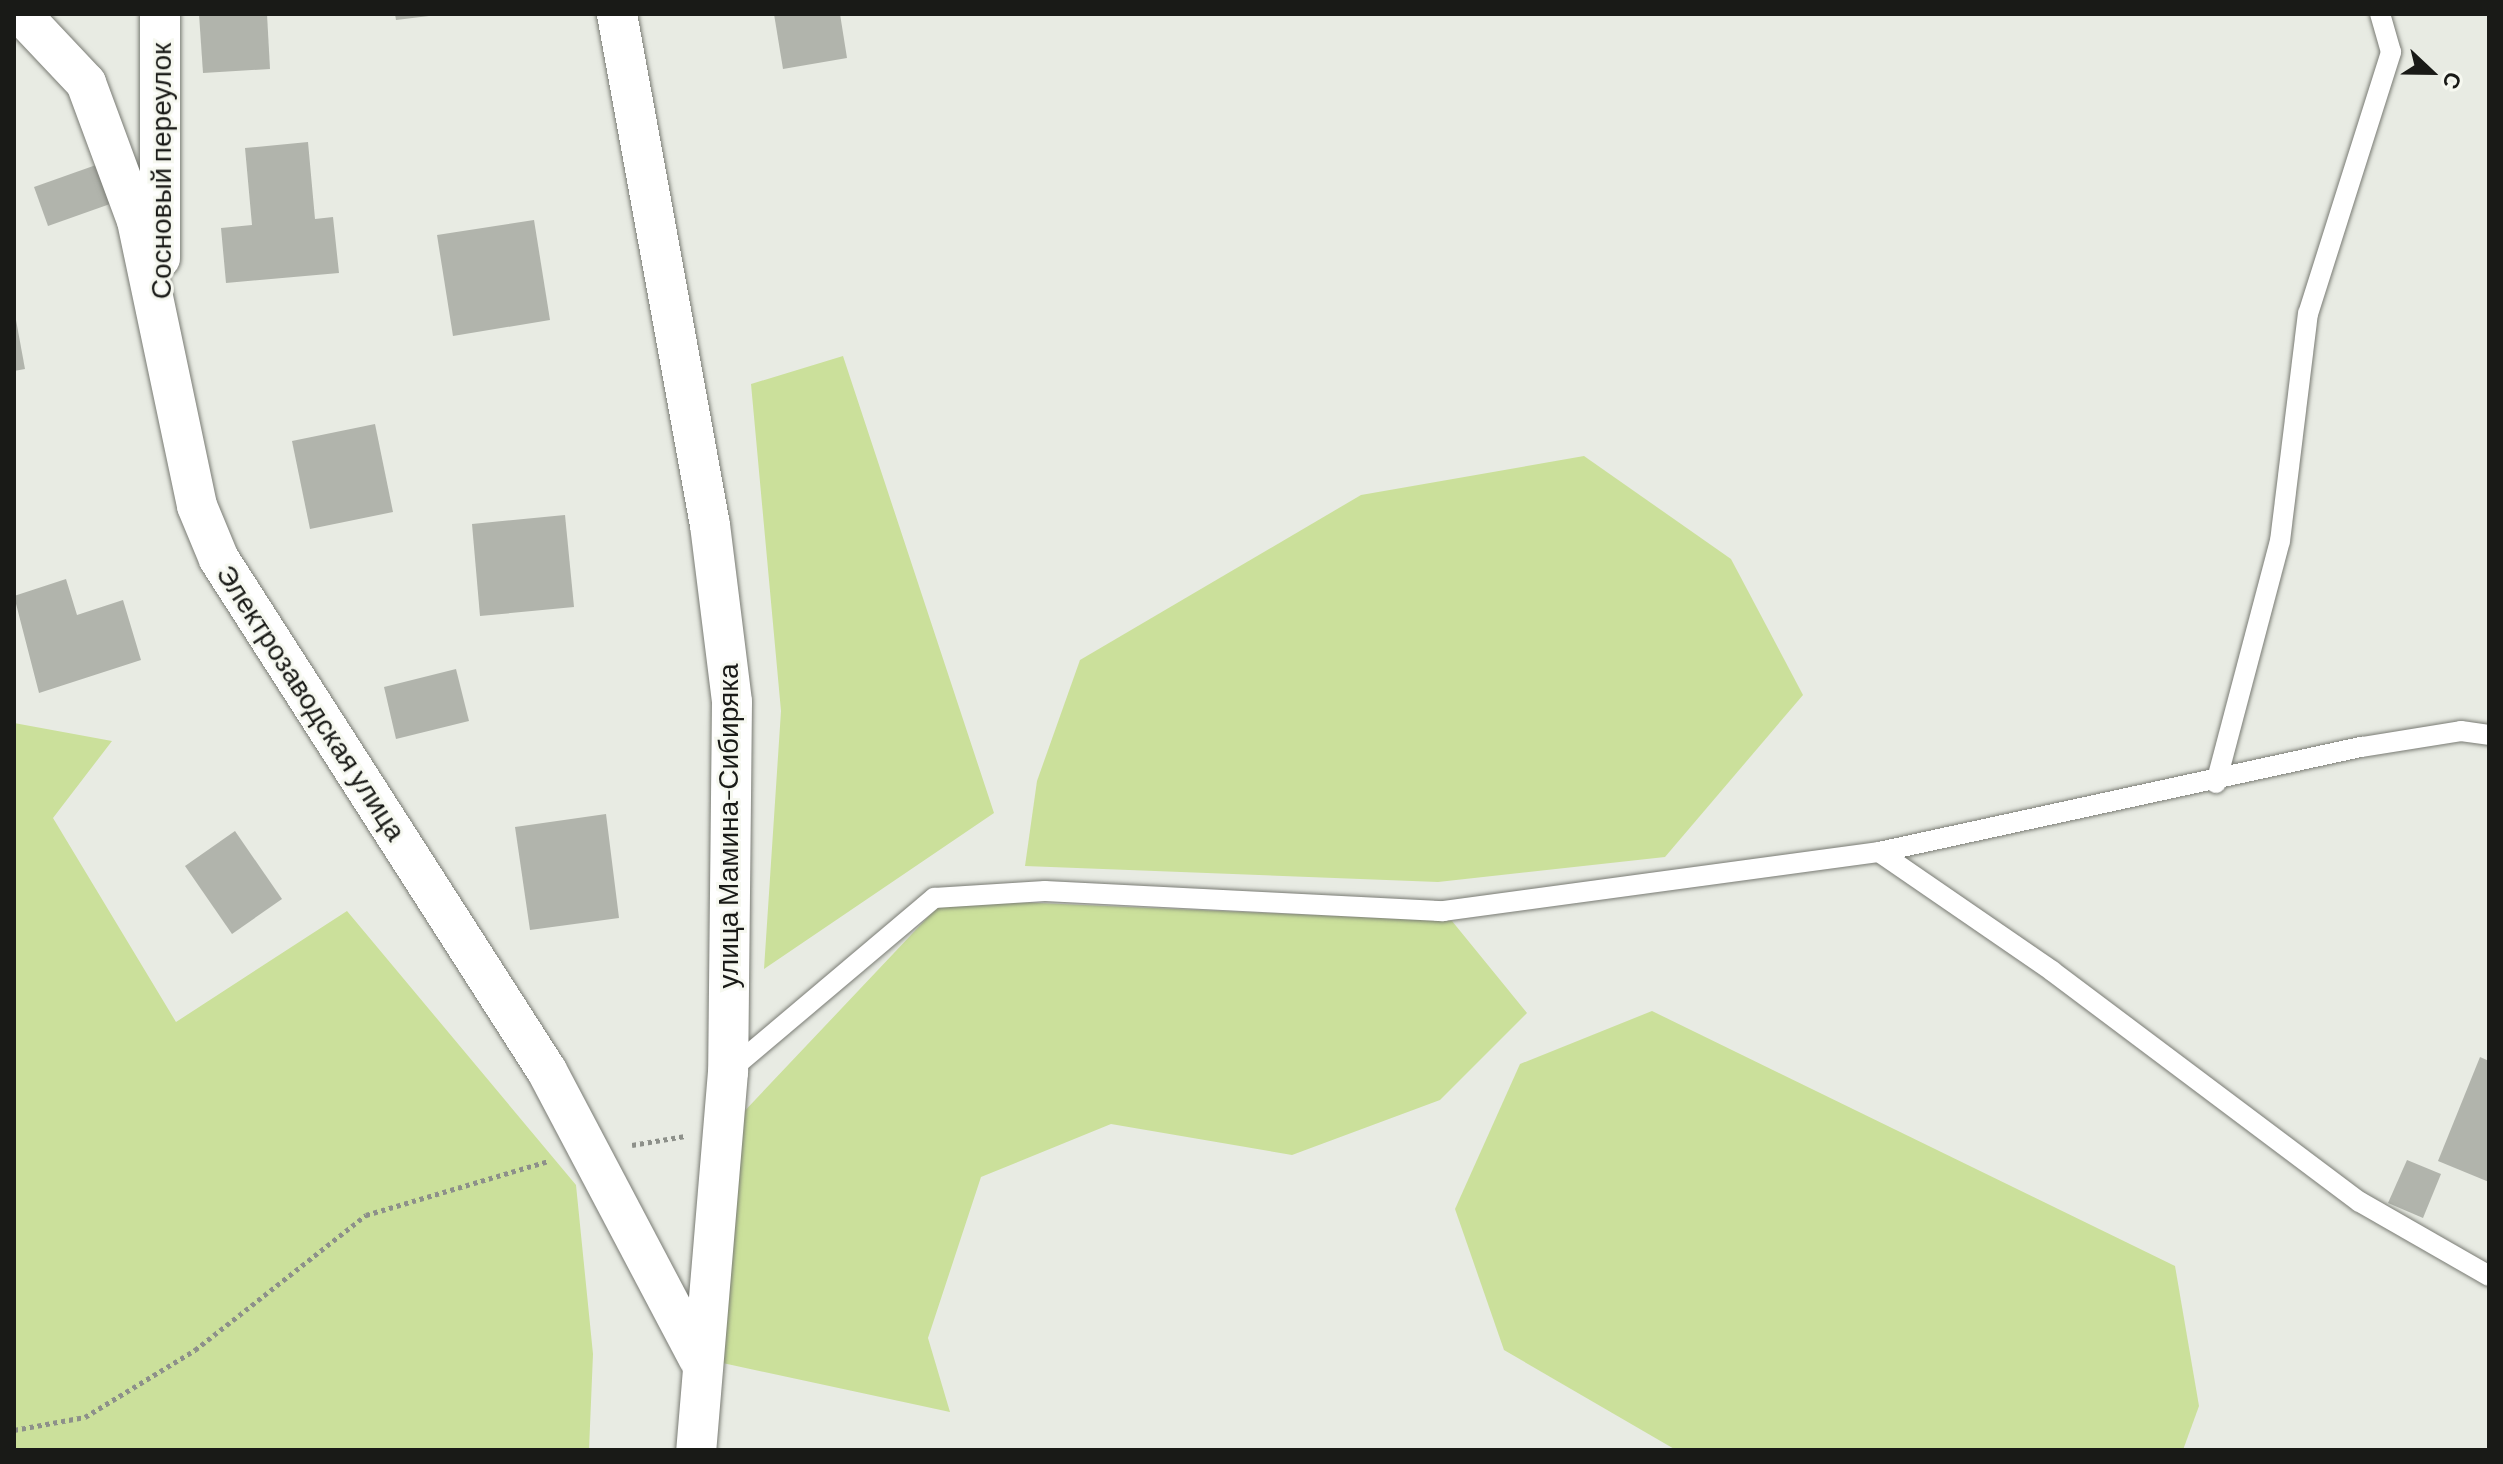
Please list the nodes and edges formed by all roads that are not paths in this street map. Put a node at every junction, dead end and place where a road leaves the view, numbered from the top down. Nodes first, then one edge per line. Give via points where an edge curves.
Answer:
1 (21, 14) edge
2 (160, 14) edge
3 (617, 14) edge
4 (2380, 14) edge
5 (159, 327) junction
6 (2489, 735) edge
7 (2216, 783) junction
8 (1879, 852) junction
9 (728, 1072) junction
10 (2489, 1276) edge
11 (698, 1358) junction
12 (696, 1450) edge

1 - 5 street, Электрозаводская улица via 86,83 137,221
2 - 5 street, Сосновый переулок
3 - 9 street, улица Мамина-Сибиряка via 710,525 732,702
4 - 7 lane via 2391,52 2308,314 2280,541
5 - 11 street, Электрозаводская улица via 197,506 219,559 547,1071
6 - 7 lane via 2461,731 2362,747
7 - 8 lane
8 - 9 lane via 1443,911 1045,891 934,898
8 - 10 lane via 2052,971 2360,1202
9 - 11 street, улица Мамина-Сибиряка
11 - 12 street, улица Мамина-Сибиряка

